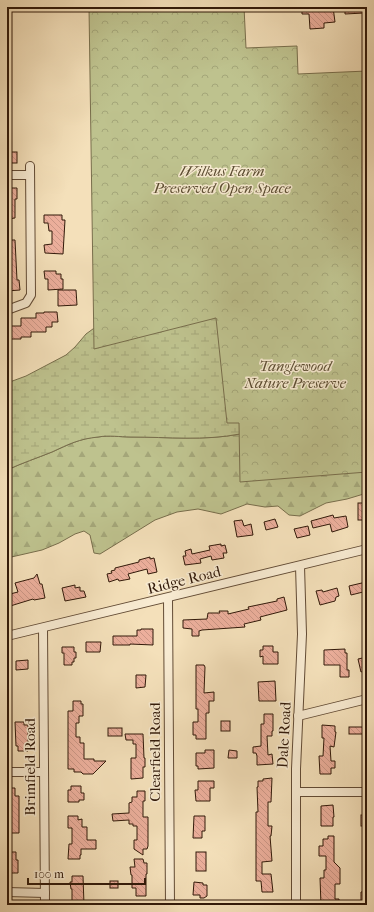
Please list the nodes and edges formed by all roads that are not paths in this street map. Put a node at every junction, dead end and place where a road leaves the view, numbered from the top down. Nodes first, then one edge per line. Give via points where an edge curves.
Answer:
1 (7, 175) edge
2 (7, 310) edge
3 (367, 550) edge
4 (300, 566) junction
5 (168, 598) junction
6 (44, 628) junction
7 (7, 636) edge
8 (367, 699) edge
9 (298, 716) junction
10 (7, 772) edge
11 (44, 772) junction
12 (296, 792) junction
13 (367, 792) edge
14 (7, 892) edge
15 (45, 893) junction
16 (45, 905) edge
17 (170, 905) edge
18 (296, 905) edge

1 - 2 street via 30,170 31,295 26,303
3 - 4 street, Ridge Road
4 - 5 street, Ridge Road
4 - 9 street, Dale Road via 302,646
5 - 6 street, Ridge Road
5 - 17 street, Clearfield Road
6 - 7 street, Ridge Road
6 - 11 street, Brimfield Road
8 - 9 street
9 - 12 street, Dale Road
10 - 11 street
11 - 15 street, Brimfield Road
12 - 13 street
12 - 18 street, Dale Road
14 - 15 street
15 - 16 street, Brimfield Road

